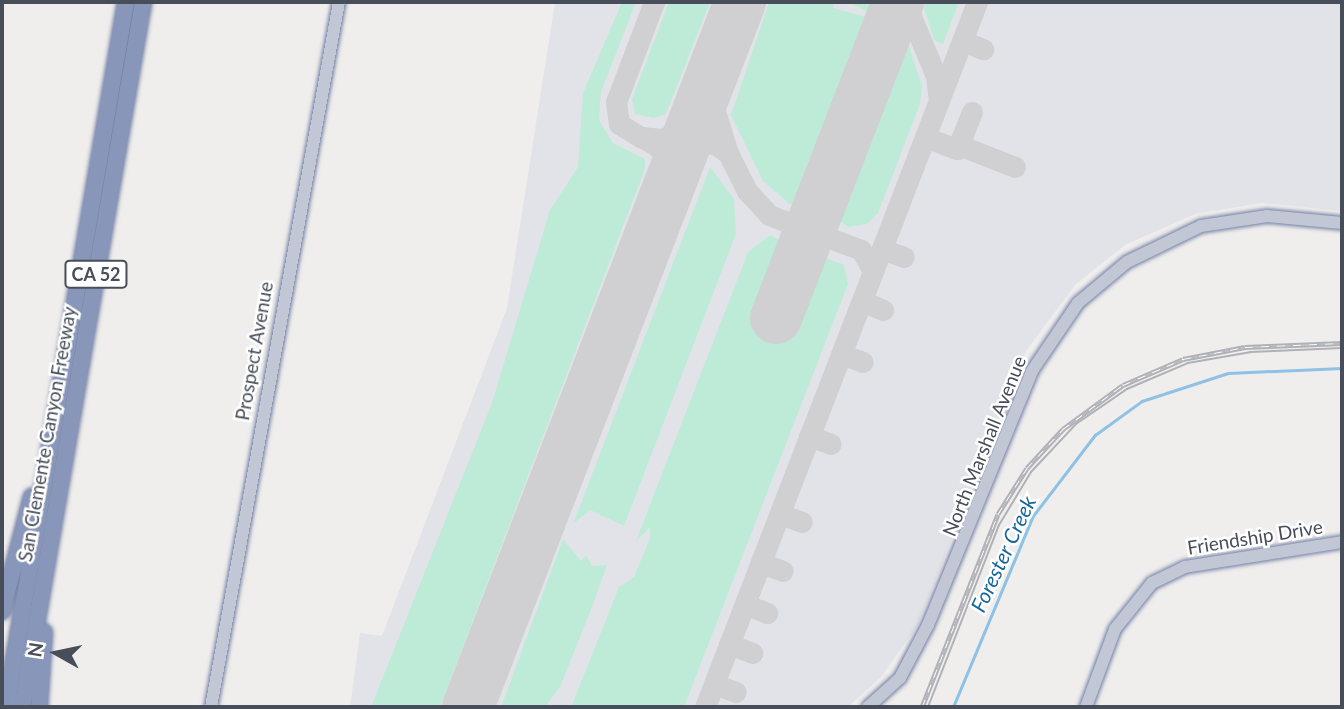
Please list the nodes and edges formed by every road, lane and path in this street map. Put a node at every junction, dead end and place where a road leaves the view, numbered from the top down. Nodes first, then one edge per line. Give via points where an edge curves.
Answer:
1 (125, 2) edge
2 (143, 2) edge
3 (339, 2) edge
4 (1342, 223) edge
5 (65, 358) junction
6 (1342, 542) edge
7 (50, 546) junction
8 (2, 611) edge
9 (6, 707) edge
10 (22, 707) edge
11 (38, 707) edge
12 (211, 707) edge
13 (868, 707) edge
14 (1086, 707) edge

1 - 5 highway, San Clemente Canyon Freeway / CA 52
2 - 7 highway, San Clemente Canyon Freeway / CA 52
3 - 12 main road, Prospect Avenue
4 - 13 main road, North Marshall Avenue via 1267,216 1201,226 1127,262 1078,303 1032,371 928,625 900,678
5 - 8 highway
5 - 9 highway, San Clemente Canyon Freeway / CA 52
6 - 14 main road, Friendship Drive via 1185,566 1152,583 1115,629
7 - 10 highway, San Clemente Canyon Freeway / CA 52
7 - 11 highway

